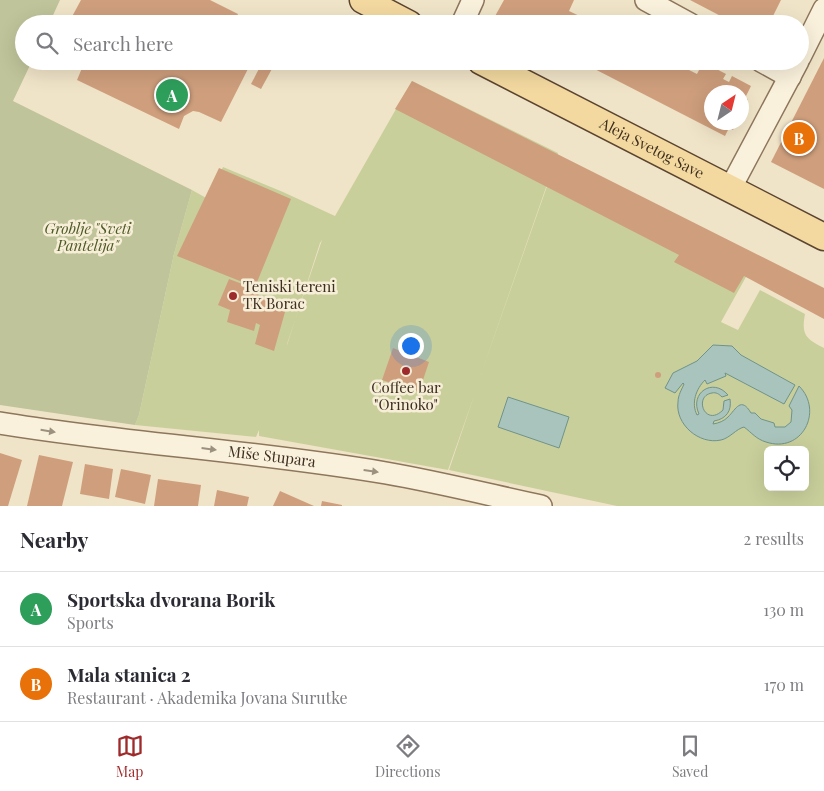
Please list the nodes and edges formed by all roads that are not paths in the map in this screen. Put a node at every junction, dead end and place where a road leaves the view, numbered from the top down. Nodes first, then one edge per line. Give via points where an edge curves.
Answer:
1 (363, 0) edge
2 (473, 0) edge
3 (646, 0) edge
4 (824, 10) edge
5 (392, 15) edge
6 (466, 15) edge
7 (674, 15) edge
8 (809, 39) edge
9 (499, 70) edge
10 (793, 70) edge
11 (730, 189) junction
12 (824, 237) edge
13 (0, 423) edge
14 (541, 506) edge

1 - 5 main road
2 - 6 street
3 - 7 street
4 - 8 street
9 - 11 main road, Aleja Svetog Save
10 - 11 street
11 - 12 main road, Aleja Svetog Save
13 -> 14 street, Miše Stupara via 387,473

